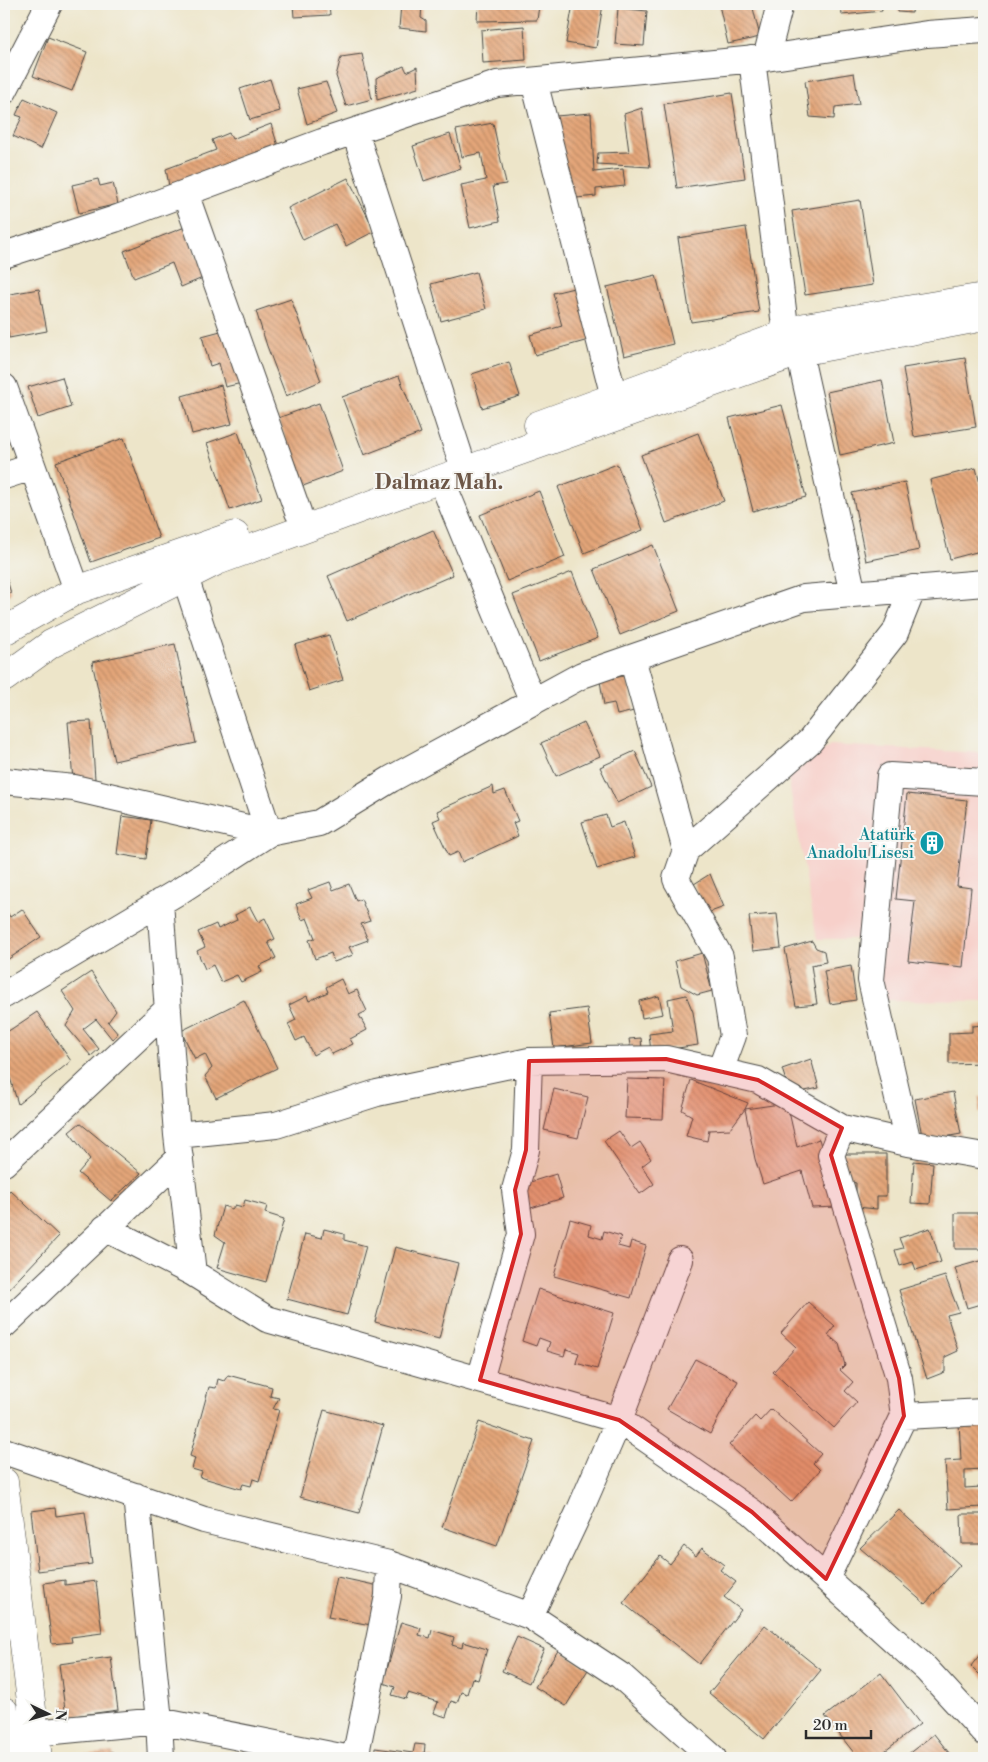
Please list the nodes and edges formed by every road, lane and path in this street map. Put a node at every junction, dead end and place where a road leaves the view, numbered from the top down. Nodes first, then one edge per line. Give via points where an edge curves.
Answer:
1 (49, 4) edge
2 (780, 4) edge
3 (984, 30) edge
4 (759, 58) junction
5 (534, 81) junction
6 (4, 92) edge
7 (355, 132) junction
8 (185, 193) junction
9 (4, 256) edge
10 (984, 297) edge
11 (984, 317) edge
12 (793, 343) junction
13 (4, 387) edge
14 (614, 397) junction
15 (459, 454) junction
16 (32, 467) junction
17 (4, 476) edge
18 (440, 479) junction
19 (298, 512) junction
20 (185, 577) junction
21 (984, 583) edge
22 (912, 588) junction
23 (77, 590) junction
24 (852, 594) junction
25 (4, 631) edge
26 (632, 658) junction
27 (4, 678) edge
28 (533, 702) junction
29 (4, 781) edge
30 (984, 782) edge
31 (269, 833) junction
32 (686, 850) junction
33 (160, 902) junction
34 (4, 995) edge
35 (168, 1009) junction
36 (529, 1061) junction
37 (720, 1072) junction
38 (842, 1128) junction
39 (908, 1143) junction
40 (178, 1146) junction
41 (984, 1156) edge
42 (4, 1162) edge
43 (105, 1228) junction
44 (680, 1260) dead end
45 (194, 1273) junction
46 (4, 1325) edge
47 (480, 1380) junction
48 (984, 1412) edge
49 (904, 1416) junction
50 (619, 1420) junction
51 (4, 1451) edge
52 (4, 1482) edge
53 (136, 1496) junction
54 (389, 1564) junction
55 (826, 1579) junction
56 (530, 1616) junction
57 (4, 1711) edge
58 (159, 1721) junction
59 (984, 1732) edge
60 (36, 1746) edge
61 (11, 1758) edge
62 (161, 1758) edge
63 (346, 1758) edge
64 (355, 1758) edge
65 (713, 1758) edge

1 - 6 street
2 - 4 street
3 - 4 street via 927,34
4 - 5 street
4 - 12 street
5 - 7 street via 497,84
5 - 14 street
7 - 8 street
7 - 15 street
8 - 9 street
8 - 19 street
10 - 12 main road via 805,327
11 - 12 main road
12 - 14 main road
12 - 18 main road
12 - 24 street
13 - 16 street
14 - 15 main road
15 - 19 main road
16 - 17 street
16 - 23 street
18 - 20 main road via 217,561
18 - 28 street
19 - 23 main road
20 - 27 main road via 51,644
20 - 31 street
21 - 22 street
22 - 24 street
22 - 32 street via 895,633 810,741
23 - 25 main road
24 - 26 street via 804,598
26 - 28 street via 582,676
26 - 32 street
28 - 31 street via 391,779 319,823
29 - 31 street via 74,788
30 - 39 street via 890,776 871,980
31 - 33 street
32 - 37 street via 676,879 720,956 733,1036
33 - 34 street
33 - 35 street
35 - 40 street
35 - 42 street
36 - 37 street via 666,1059
36 - 40 street via 377,1093 276,1125
36 - 47 street via 526,1150 515,1190 521,1234
37 - 38 street via 758,1080
38 - 39 street
38 - 49 street via 831,1155 899,1378
39 - 41 street
40 - 43 street
40 - 45 street
43 - 45 street
43 - 46 street
44 - 50 street
45 - 47 street via 267,1319
47 - 50 street
48 - 49 street
49 - 55 street
50 - 55 street via 752,1512
50 - 56 street
51 - 53 street
52 - 60 main road
53 - 54 street via 204,1520
53 - 58 street
54 - 56 street
54 - 64 street via 388,1596
55 - 59 street via 926,1669
56 - 65 street via 622,1676
57 - 61 main road
58 - 60 street
58 - 62 street
58 - 63 street

